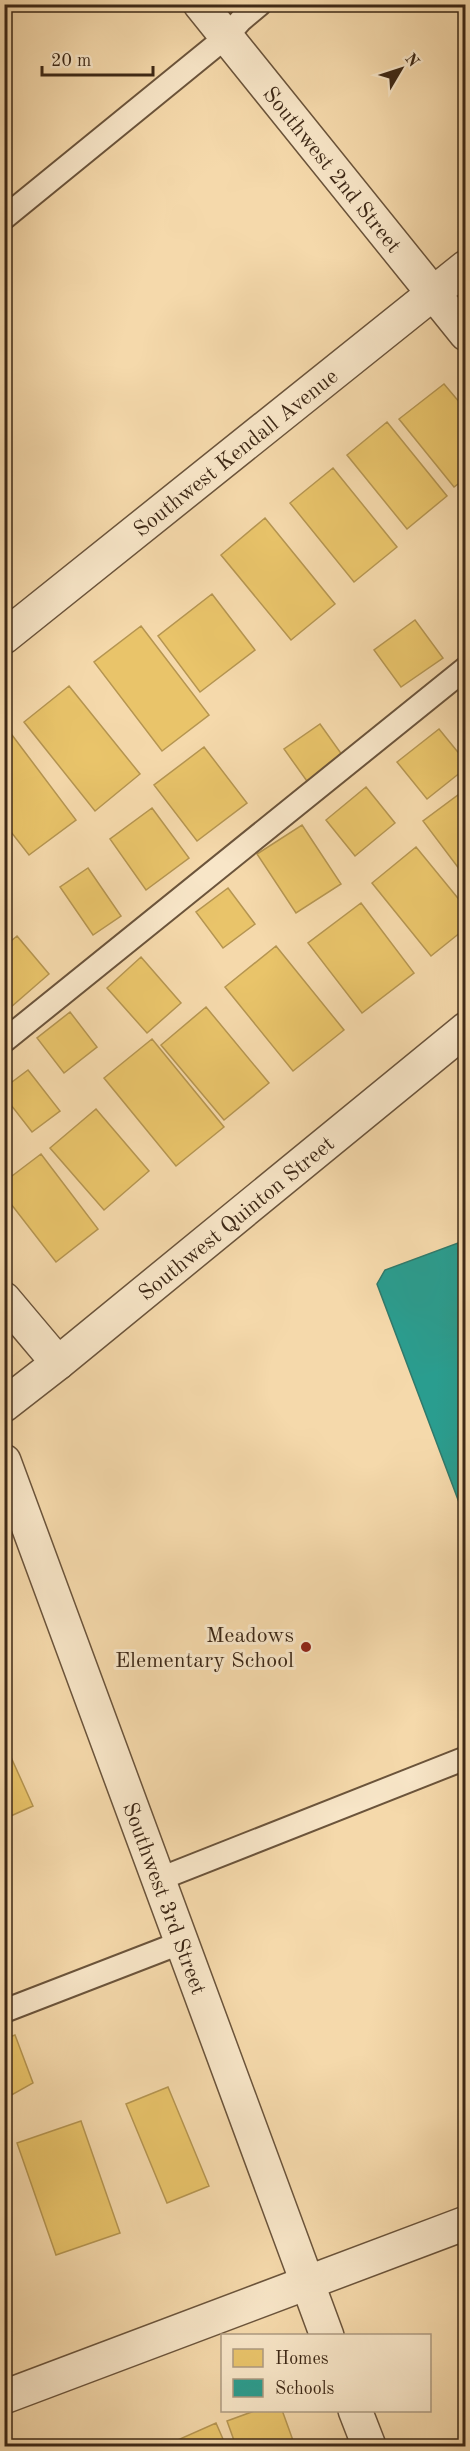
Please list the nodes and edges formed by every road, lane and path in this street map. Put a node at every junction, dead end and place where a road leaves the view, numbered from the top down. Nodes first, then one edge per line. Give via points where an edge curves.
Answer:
1 (200, 4) edge
2 (260, 4) edge
3 (226, 37) junction
4 (4, 218) edge
5 (465, 267) edge
6 (432, 294) junction
7 (465, 334) edge
8 (4, 637) edge
9 (465, 668) edge
10 (465, 1029) edge
11 (4, 1041) edge
12 (4, 1299) edge
13 (58, 1363) junction
14 (4, 1405) edge
15 (4, 1461) edge
16 (465, 1758) edge
17 (157, 1880) junction
18 (180, 1943) junction
19 (4, 2011) edge
20 (465, 2223) edge
21 (306, 2282) junction
22 (326, 2334) edge
23 (4, 2397) edge
24 (356, 2412) edge
25 (369, 2446) edge

1 - 3 street, Southwest 2nd Street
2 - 3 lane
3 - 4 lane
3 - 6 street, Southwest 2nd Street
5 - 6 street, Southwest Kendall Avenue
6 - 7 street, Southwest 2nd Street
6 - 8 street, Southwest Kendall Avenue
9 - 11 lane
10 - 13 street, Southwest Quinton Street
12 - 13 street
13 - 14 street, Southwest Quinton Street
15 - 17 street, Southwest 3rd Street
16 - 17 lane
17 - 18 street, Southwest 3rd Street
18 - 19 lane
18 - 21 street, Southwest 3rd Street
20 - 21 street
21 - 22 street, Southwest 3rd Street
21 - 23 street
24 - 25 street

